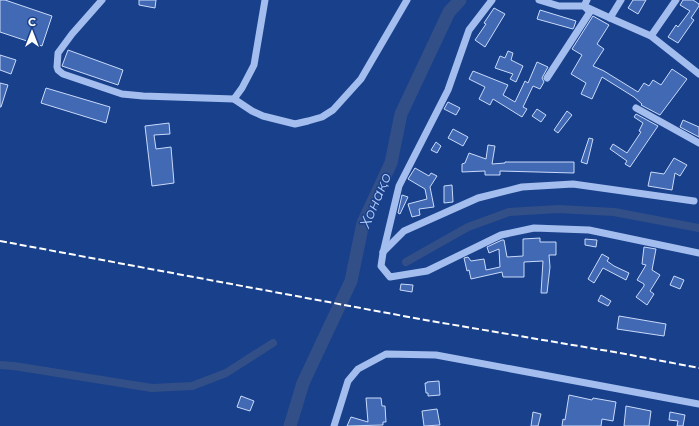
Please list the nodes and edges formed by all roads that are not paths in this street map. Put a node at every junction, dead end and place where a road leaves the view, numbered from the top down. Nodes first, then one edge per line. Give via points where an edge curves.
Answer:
1 (102, 0) edge
2 (265, 0) edge
3 (407, 0) edge
4 (492, 0) edge
5 (539, 0) edge
6 (621, 0) edge
7 (676, 0) edge
8 (585, 3) edge
9 (610, 18) junction
10 (652, 36) junction
11 (699, 74) edge
12 (547, 78) dead end
13 (234, 99) junction
14 (636, 108) dead end
15 (699, 143) edge
16 (694, 201) dead end
17 (383, 252) junction
18 (699, 253) edge
19 (699, 404) edge
20 (334, 426) edge

1 - 13 street via 58,54 58,70 122,94
2 - 13 street via 254,65
3 - 13 street via 361,79 333,110 322,117 295,124 285,122 263,116
4 - 17 street via 469,30 448,90 398,186
5 - 8 street via 559,6
6 - 9 street
7 - 10 street
8 - 9 street
8 - 12 street via 590,12
9 - 10 street
10 - 11 street
14 - 15 street
16 - 17 street via 574,184 522,187 478,198 404,231
17 - 18 street via 381,266 390,277 427,271 501,235 534,228 589,230
19 - 20 street via 436,356 386,354 358,368 348,381

